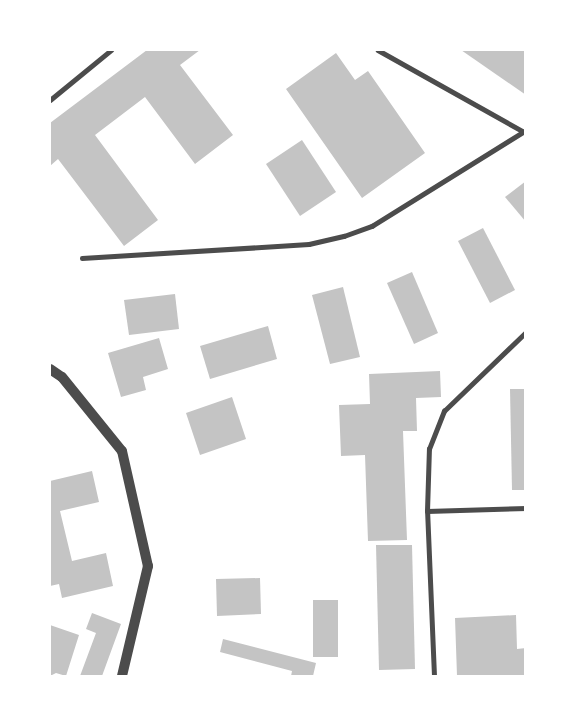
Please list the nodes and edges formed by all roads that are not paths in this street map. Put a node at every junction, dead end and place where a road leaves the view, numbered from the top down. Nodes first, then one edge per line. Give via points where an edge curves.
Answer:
1 (111, 50) edge
2 (378, 50) edge
3 (50, 99) edge
4 (524, 133) edge
5 (82, 258) dead end
6 (525, 332) edge
7 (50, 369) edge
8 (525, 508) edge
9 (427, 511) junction
10 (122, 676) edge
11 (434, 676) edge

1 - 3 lane
2 - 4 lane
4 - 5 lane via 372,226 309,244
6 - 9 lane via 444,411 429,449
7 - 10 street via 62,377 122,451 148,566
8 - 9 lane
9 - 11 lane

